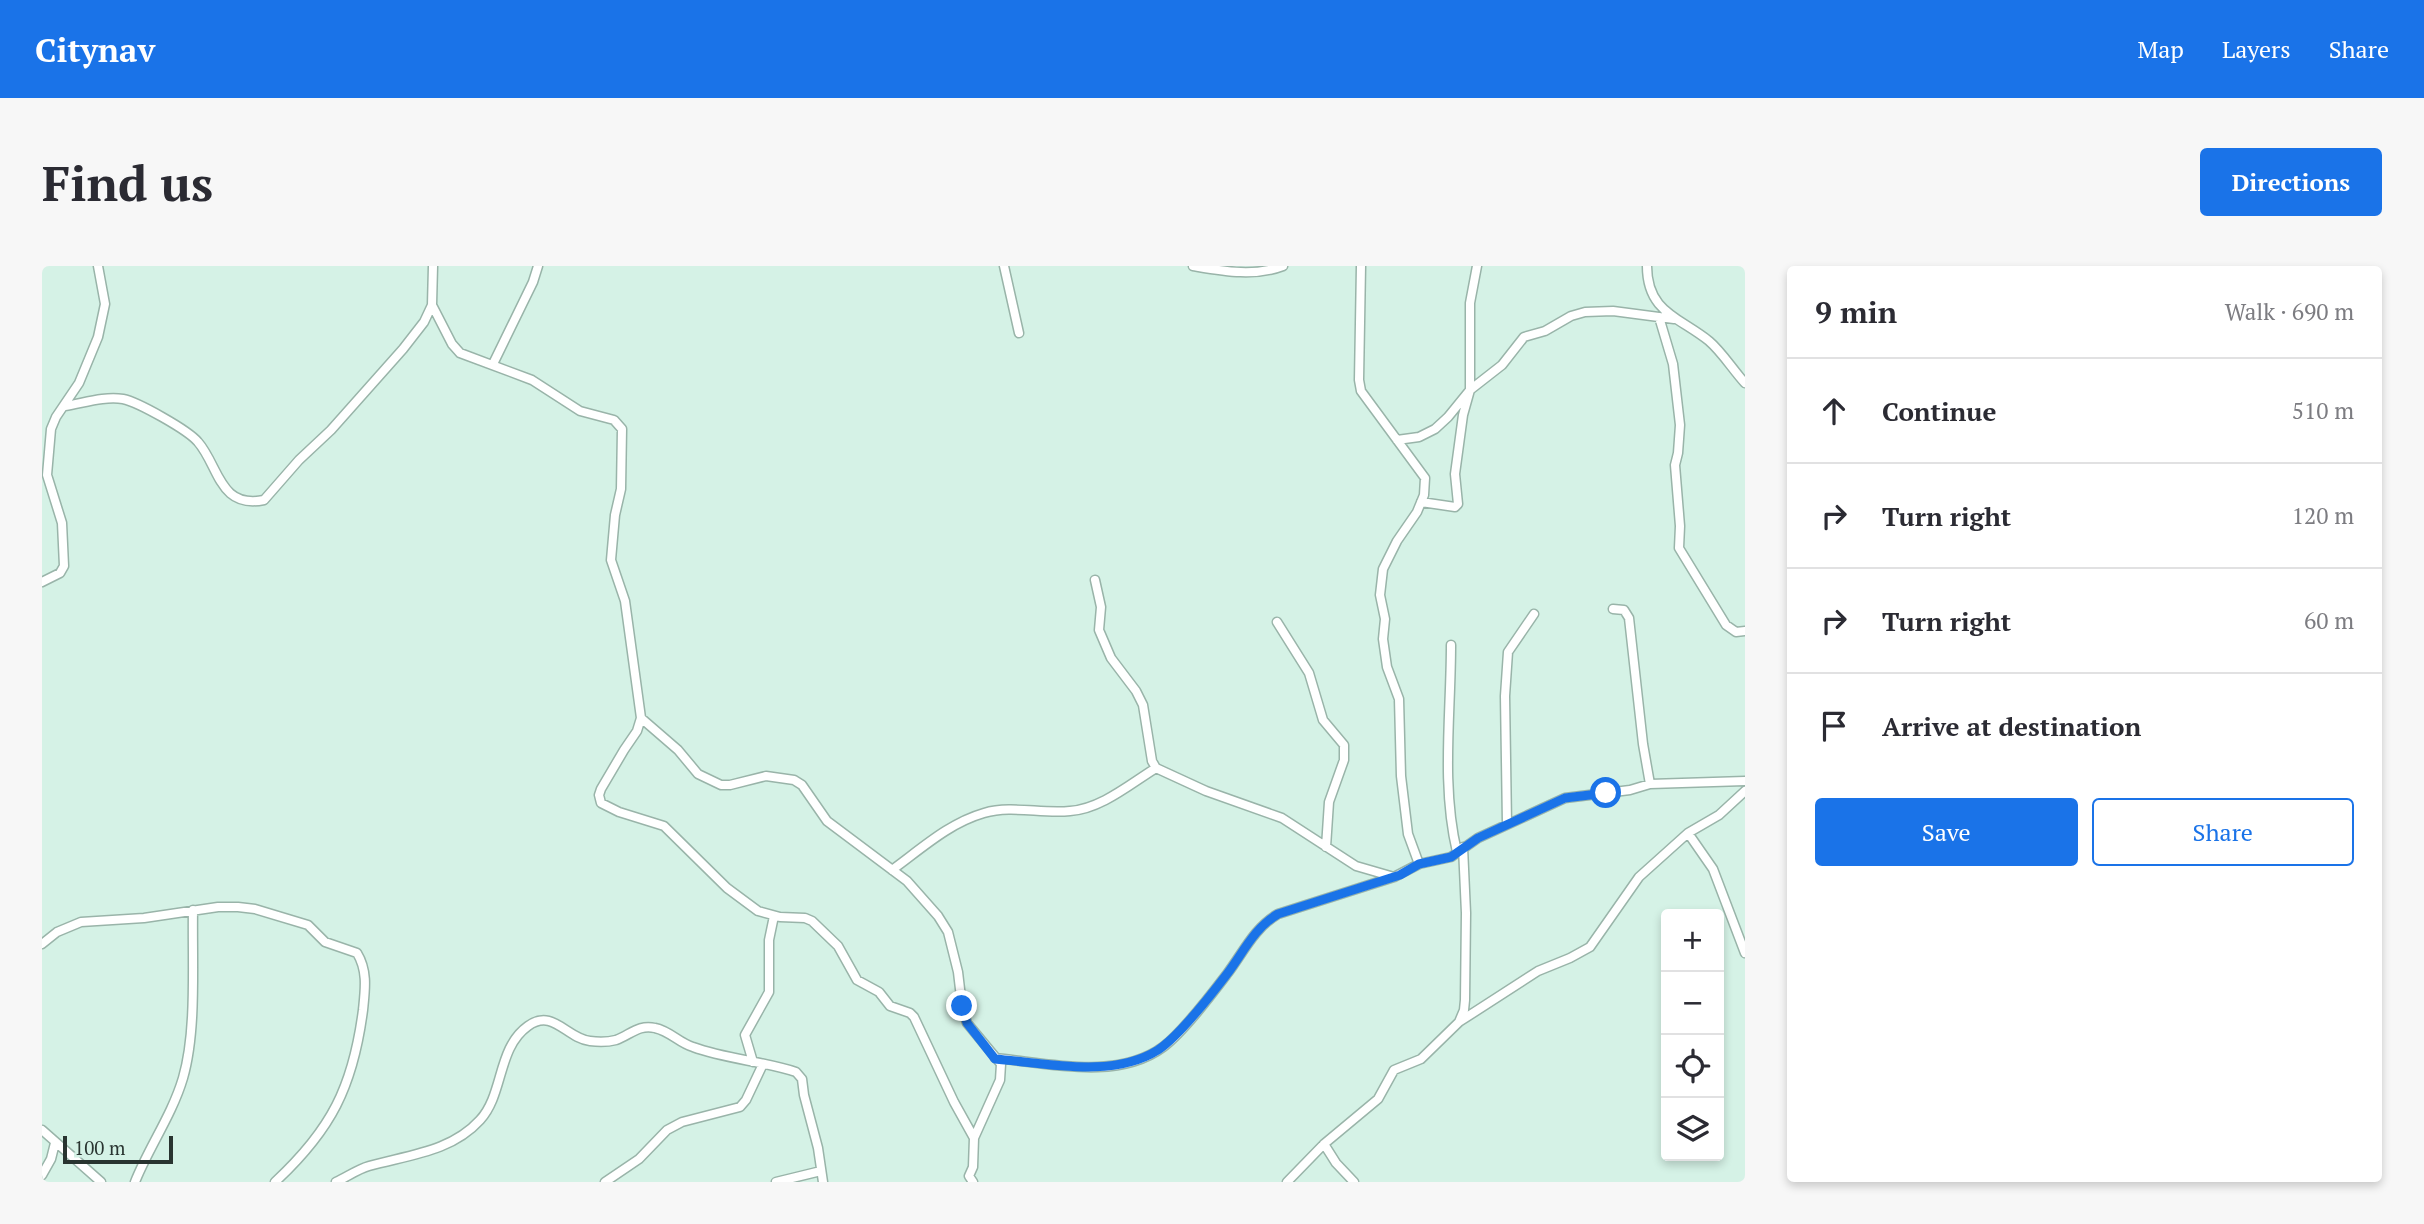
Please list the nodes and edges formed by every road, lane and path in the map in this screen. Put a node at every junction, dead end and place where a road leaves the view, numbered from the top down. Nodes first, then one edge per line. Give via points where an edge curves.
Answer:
1 (90, 266) edge
2 (433, 266) edge
3 (538, 266) edge
4 (1004, 266) edge
5 (1193, 266) edge
6 (1283, 266) edge
7 (1361, 266) edge
8 (1476, 266) edge
9 (1647, 266) edge
10 (99, 270) edge
11 (432, 305) junction
12 (1659, 317) junction
13 (1674, 319) junction
14 (1019, 333) dead end
15 (493, 364) junction
16 (1745, 383) edge
17 (1470, 390) junction
18 (65, 406) junction
19 (46, 429) edge
20 (1397, 440) junction
21 (1421, 502) junction
22 (1095, 580) dead end
23 (42, 582) edge
24 (1613, 609) dead end
25 (1534, 614) dead end
26 (1277, 622) dead end
27 (1745, 631) edge
28 (1451, 645) dead end
29 (641, 718) junction
30 (1156, 768) junction
31 (1745, 781) edge
32 (1650, 784) junction
33 (1745, 791) edge
34 (1507, 824) junction
35 (1688, 833) junction
36 (1326, 847) junction
37 (1460, 850) junction
38 (1419, 864) junction
39 (892, 870) junction
40 (1394, 877) junction
41 (192, 910) junction
42 (774, 916) junction
43 (42, 944) edge
44 (1745, 953) edge
45 (1459, 1022) junction
46 (995, 1059) junction
47 (753, 1062) junction
48 (763, 1064) junction
49 (42, 1130) edge
50 (974, 1138) junction
51 (55, 1143) junction
52 (1324, 1144) junction
53 (821, 1171) junction
54 (42, 1175) edge
55 (1342, 1178) edge
56 (968, 1180) edge
57 (101, 1182) edge
58 (135, 1182) edge
59 (275, 1182) edge
60 (336, 1182) edge
61 (605, 1182) edge
62 (776, 1182) edge
63 (822, 1182) edge
64 (1287, 1182) edge
65 (1354, 1182) edge

1 - 10 street
2 - 11 street
3 - 15 street
4 - 14 street
5 - 6 street via 1253,272
7 - 20 street via 1360,387
8 - 17 street via 1470,303
9 - 13 street via 1653,298
10 - 18 street via 102,321 79,383
11 - 15 street via 460,353
11 - 18 street via 403,349 264,499 245,501 232,494 198,442 131,401 113,398
12 - 13 street
12 - 17 street via 1614,311 1571,316 1524,337 1502,365
12 - 27 street via 1673,364 1680,425 1675,465 1679,548 1726,625 1736,632
13 - 16 street via 1712,344
15 - 29 street via 532,380 580,411 614,420 622,429 621,489 611,561 625,601
17 - 20 street via 1435,429
17 - 21 street via 1455,474 1457,506
18 - 19 street
19 - 23 street via 47,475 62,523 65,557 61,573
20 - 21 street via 1424,473
21 - 38 street via 1389,556 1380,595 1387,667 1399,699 1408,834
22 - 30 street via 1101,607 1099,630 1111,658 1143,705
24 - 32 street via 1624,610 1629,618
25 - 34 street via 1508,652
26 - 36 street via 1309,673 1322,720 1344,745 1344,760 1329,802
28 - 37 street via 1448,786 1452,831
29 - 39 street via 698,774 721,785 766,776 794,780 828,821
29 - 42 street via 638,731 598,795 601,803 664,826 727,888 758,911
30 - 36 street via 1295,824
30 - 39 street via 1083,810 982,813 956,824
31 - 32 street
32 - 34 street via 1565,798
33 - 35 street via 1719,815
34 - 37 street
35 - 44 street via 1713,869
35 - 45 street via 1639,877 1590,947 1538,971
36 - 40 street via 1356,866
37 - 38 street via 1442,860
37 - 45 street via 1466,913 1465,1000
38 - 40 street
39 - 46 street via 907,881 948,932 967,1023
40 - 46 street via 1267,921 1171,1040 1144,1057 1089,1066
41 - 43 street via 80,922
41 - 58 street via 188,1060
41 - 59 street via 255,909 308,925 325,942 357,953 365,969 359,1038 345,1089 311,1146
42 - 47 street via 769,992 745,1035
42 - 50 street via 812,921 838,946 857,979 879,992 890,1006 914,1017
45 - 52 street via 1421,1059 1394,1070 1378,1099
46 - 50 street via 1002,1075
47 - 48 street
47 - 60 street via 691,1047 653,1027 601,1042 579,1039 551,1020 538,1021 514,1040 494,1096 473,1126 443,1146 365,1167
48 - 53 street via 796,1072 802,1079
48 - 61 street via 740,1107 667,1130 639,1159
49 - 51 street
50 - 56 street
51 - 54 street
51 - 57 street
52 - 55 street
52 - 64 street
53 - 62 street
53 - 63 street
55 - 65 street

